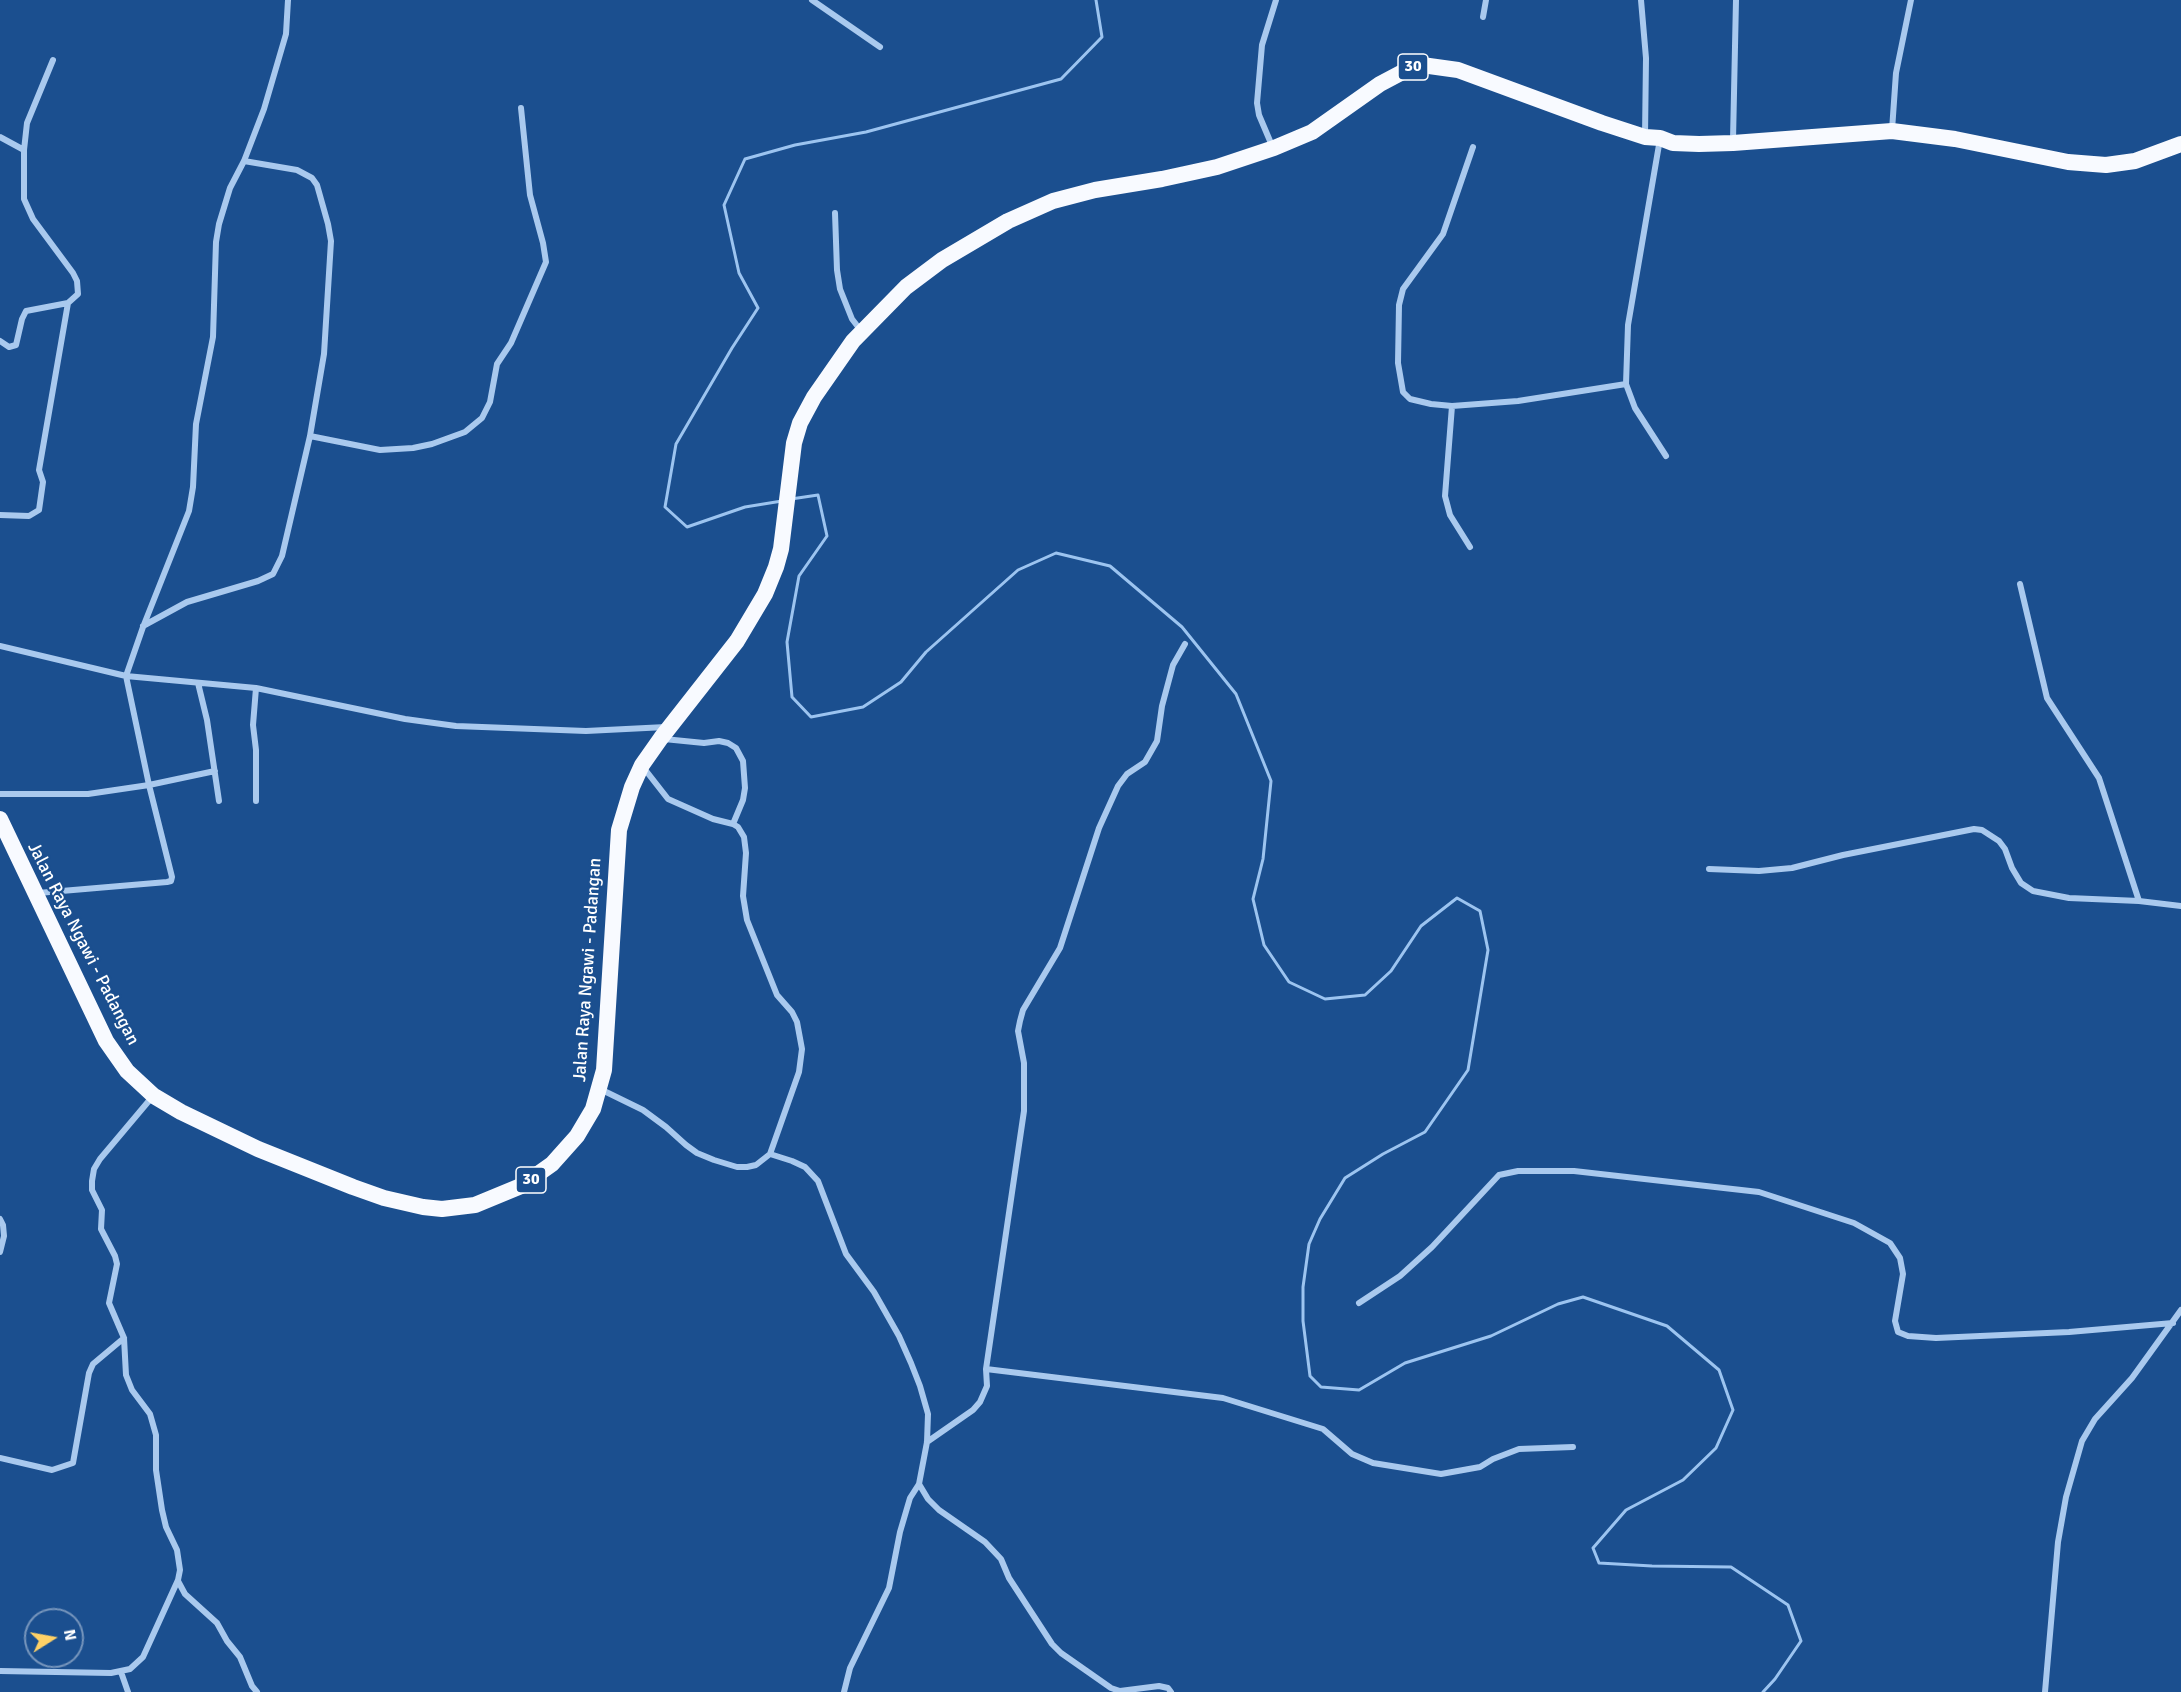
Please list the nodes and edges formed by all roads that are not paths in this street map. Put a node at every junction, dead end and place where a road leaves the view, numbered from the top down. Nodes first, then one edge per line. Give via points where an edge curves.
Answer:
1 (288, 0) edge
2 (812, 0) edge
3 (1275, 0) edge
4 (1486, 0) edge
5 (1641, 0) edge
6 (1736, 0) edge
7 (1911, 0) edge
8 (1483, 17) dead end
9 (880, 47) dead end
10 (52, 60) dead end
11 (521, 108) dead end
12 (1892, 131) junction
13 (0, 137) edge
14 (1652, 137) junction
15 (1733, 143) junction
16 (2181, 144) edge
17 (1473, 147) dead end
18 (1274, 148) junction
19 (24, 150) junction
20 (244, 161) junction
21 (835, 213) dead end
22 (68, 303) junction
23 (862, 332) junction
24 (0, 341) edge
25 (1626, 384) junction
26 (1452, 406) junction
27 (310, 436) junction
28 (1666, 456) dead end
29 (0, 515) edge
30 (1470, 548) dead end
31 (2020, 584) dead end
32 (143, 627) junction
33 (1185, 644) dead end
34 (0, 646) edge
35 (126, 676) junction
36 (198, 683) junction
37 (256, 688) junction
38 (665, 733) junction
39 (642, 765) junction
40 (215, 771) junction
41 (149, 785) junction
42 (0, 795) edge
43 (219, 801) dead end
44 (256, 801) dead end
45 (0, 819) edge
46 (733, 824) junction
47 (4, 839) edge
48 (1709, 869) dead end
49 (36, 893) junction
50 (2139, 901) junction
51 (2181, 906) edge
52 (600, 1089) junction
53 (154, 1096) junction
54 (770, 1154) junction
55 (0, 1220) edge
56 (0, 1252) edge
57 (1359, 1303) dead end
58 (2181, 1310) edge
59 (2173, 1323) junction
60 (124, 1338) junction
61 (986, 1369) junction
62 (927, 1442) junction
63 (1573, 1447) dead end
64 (0, 1458) edge
65 (919, 1484) junction
66 (178, 1580) junction
67 (0, 1671) edge
68 (121, 1672) junction
69 (128, 1692) edge
70 (257, 1692) edge
71 (844, 1692) edge
72 (1171, 1692) edge
73 (2044, 1692) edge

1 - 20 street via 283,47
2 - 9 street
3 - 18 street via 1262,45 1257,102
4 - 8 street
5 - 14 street
6 - 15 street
7 - 12 street via 1896,73
10 - 19 street via 27,123
11 - 27 street via 530,195 546,262 511,343 497,364 493,393 482,418 465,432 413,448 380,450
12 - 15 highway, 30
12 - 16 highway, 30 via 1955,139 2067,162 2106,165 2135,161
13 - 19 street
14 - 15 highway, 30 via 1672,143
14 - 18 highway, 30 via 1458,70 1422,65 1380,84 1312,132
14 - 25 street via 1628,325
17 - 26 street via 1443,234 1403,289 1400,305 1398,363 1403,392 1410,399
18 - 23 highway, 30 via 1217,167 1053,201 1008,221 942,260 906,287
19 - 22 street via 27,209 77,281 78,294
20 - 27 street via 297,170 312,178 328,224 331,241 324,354
20 - 32 street via 230,188 216,242 213,337 196,424 192,499
21 - 23 street via 840,289 852,320
22 - 24 street via 26,311 16,345 9,347
22 - 29 street via 39,470 43,482 39,510 29,516
23 - 38 highway, Jalan Raya Ngawi - Padangan / 30 via 814,397 800,423 776,567 760,603 727,655
25 - 26 street via 1518,401
25 - 28 street via 1635,408
26 - 30 street via 1445,495 1450,515
27 - 32 street via 282,556 273,574 187,602
31 - 50 street via 2047,698 2099,778
32 - 35 street
33 - 61 street via 1173,665 1157,741 1145,762 1118,786 1099,828 1060,948 1023,1010 1018,1031 1024,1063 1024,1112
34 - 35 street
35 - 36 street
35 - 41 street
36 - 37 street
36 - 40 street
37 - 38 street via 456,726
37 - 44 street
38 - 39 highway, Jalan Raya Ngawi - Padangan / 30
38 - 46 street via 704,743 728,743 741,753 745,788
39 - 46 street via 668,799
39 - 52 highway, Jalan Raya Ngawi - Padangan / 30 via 619,830
40 - 41 street
40 - 43 street
41 - 42 street via 77,795
41 - 49 street via 171,881
45 - 47 highway, Jalan Raya Ngawi - Padangan / 30
46 - 54 street via 742,832 745,844 743,896 747,920 777,995 795,1017 802,1042 801,1064
47 - 49 highway, Jalan Raya Ngawi - Padangan / 30
48 - 50 street via 1792,868 1974,829 1999,841 2021,883 2033,891 2069,898
49 - 53 highway, Jalan Raya Ngawi - Padangan / 30 via 106,1041 132,1076
50 - 51 street
52 - 53 highway, Jalan Raya Ngawi - Padangan / 30 via 586,1122 552,1164 504,1195 475,1205 442,1209 405,1203 353,1187 258,1149
52 - 54 street via 643,1110 697,1153 714,1160 747,1167
53 - 60 street via 100,1159 92,1181 102,1210 101,1229 115,1256 110,1303
54 - 62 street via 805,1167 818,1181 843,1248 887,1314 914,1370 928,1414
55 - 56 street via 4,1236
57 - 59 street via 1400,1276 1432,1247 1499,1175 1574,1171 1759,1192 1854,1223 1890,1244 1900,1258 1904,1274 1895,1322 1898,1332 1908,1336 1936,1338
58 - 59 street
59 - 73 street via 2095,1419 2082,1442 2058,1542
60 - 64 street via 89,1372 73,1463 52,1470
60 - 66 street via 128,1383 150,1414 156,1435 156,1470 166,1527 177,1550
61 - 62 street via 987,1386 980,1402
61 - 63 street via 1223,1398 1323,1429 1352,1454 1373,1463 1441,1474 1480,1467 1519,1449
62 - 65 street
65 - 71 street via 910,1498 889,1588 850,1668
65 - 72 street via 939,1510 985,1542 1001,1559 1061,1653 1111,1688 1120,1691 1159,1686
66 - 68 street via 143,1657
66 - 70 street via 183,1591 217,1623
67 - 68 street
68 - 69 street

